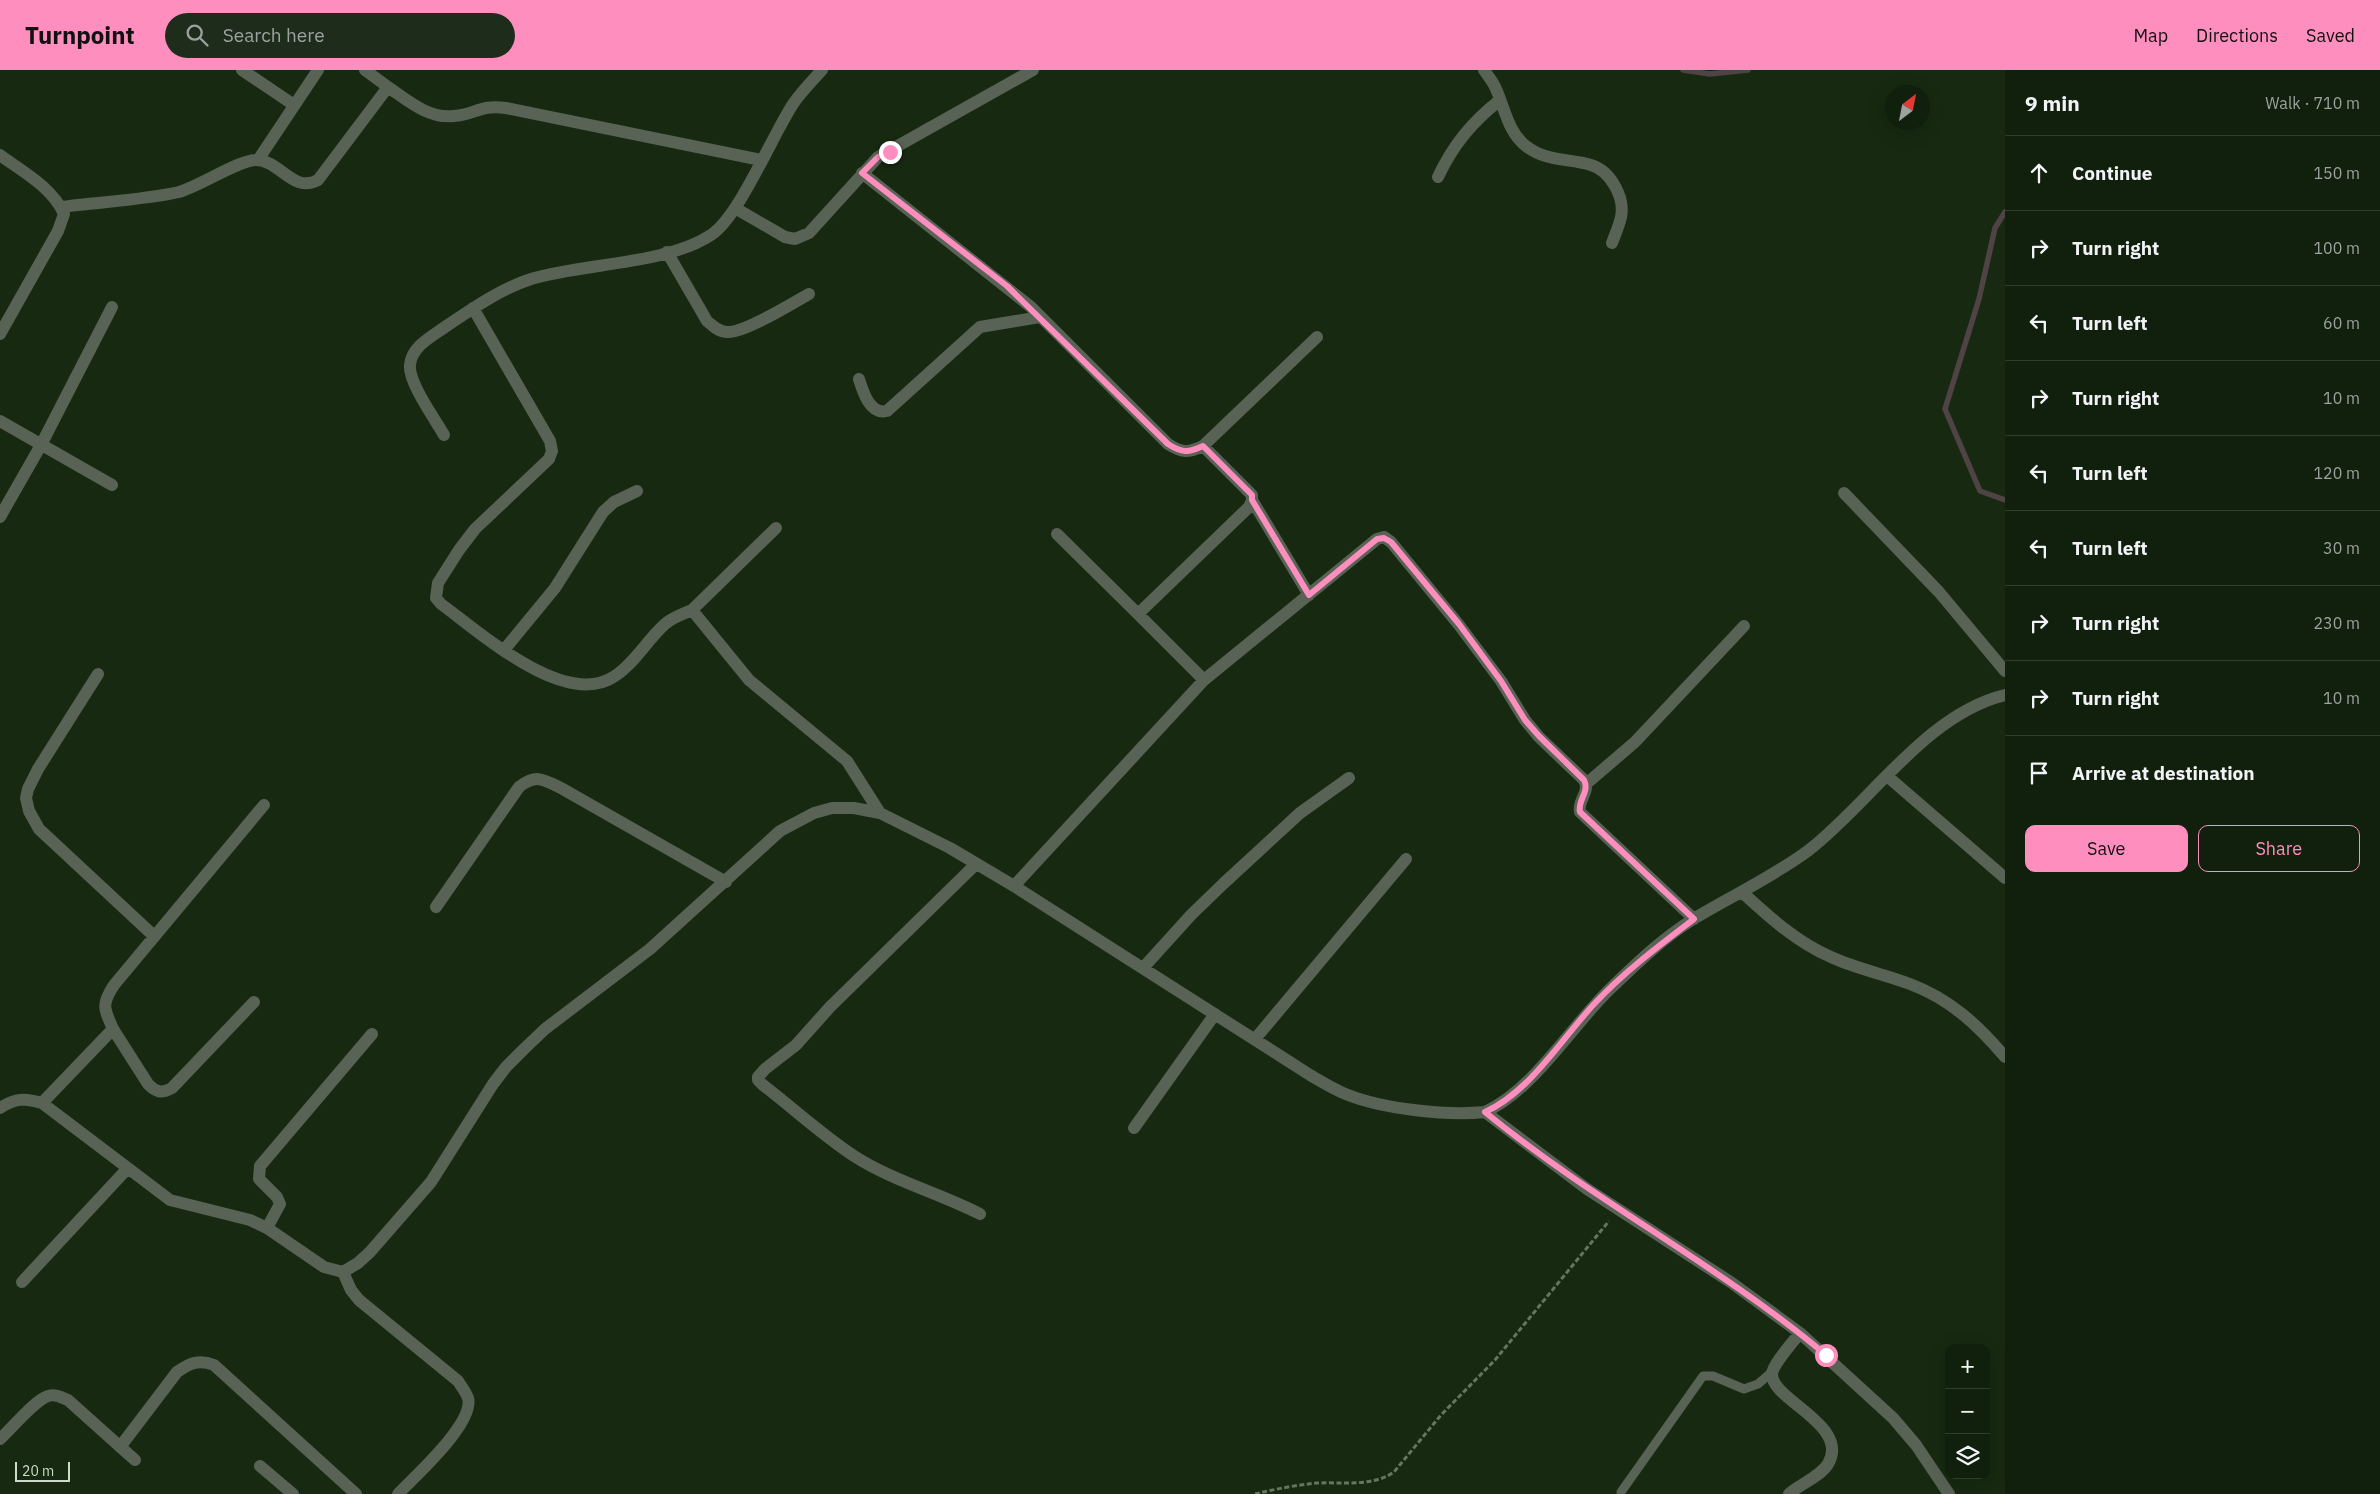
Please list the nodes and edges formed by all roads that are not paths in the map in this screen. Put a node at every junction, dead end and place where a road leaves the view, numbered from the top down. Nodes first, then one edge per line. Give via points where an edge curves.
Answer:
1 (242, 70) edge
2 (318, 70) edge
3 (365, 70) edge
4 (822, 70) edge
5 (1033, 70) edge
6 (1484, 70) edge
7 (388, 87) junction
8 (1500, 100) junction
9 (294, 105) junction
10 (0, 155) edge
11 (258, 160) junction
12 (761, 160) junction
13 (862, 173) junction
14 (1438, 177) dead end
15 (61, 206) junction
16 (735, 208) junction
17 (1612, 243) dead end
18 (667, 252) junction
19 (809, 294) dead end
20 (112, 307) dead end
21 (473, 308) junction
22 (1040, 317) junction
23 (0, 334) edge
24 (1317, 337) dead end
25 (859, 379) dead end
26 (0, 420) edge
27 (444, 435) dead end
28 (41, 446) junction
29 (1203, 446) junction
30 (112, 486) dead end
31 (638, 491) dead end
32 (1844, 493) dead end
33 (1252, 500) junction
34 (1, 512) edge
35 (776, 528) dead end
36 (1057, 534) dead end
37 (1309, 595) junction
38 (692, 610) junction
39 (1138, 614) junction
40 (1744, 626) dead end
41 (504, 650) junction
42 (2005, 671) edge
43 (98, 674) dead end
44 (1204, 680) junction
45 (2005, 695) edge
46 (1887, 776) junction
47 (1349, 778) dead end
48 (1586, 784) junction
49 (264, 805) dead end
50 (880, 813) junction
51 (1406, 859) dead end
52 (976, 864) junction
53 (2005, 878) edge
54 (726, 882) junction
55 (1014, 886) junction
56 (1742, 893) junction
57 (436, 907) dead end
58 (1694, 919) junction
59 (154, 936) junction
60 (1143, 968) junction
61 (254, 1002) dead end
62 (1215, 1014) junction
63 (113, 1029) junction
64 (372, 1034) dead end
65 (1256, 1039) junction
66 (2005, 1057) edge
67 (42, 1103) junction
68 (0, 1108) edge
69 (1485, 1112) junction
70 (1134, 1128) dead end
71 (127, 1169) junction
72 (980, 1214) dead end
73 (267, 1228) junction
74 (343, 1272) junction
75 (22, 1282) dead end
76 (1800, 1333) junction
77 (1772, 1372) junction
78 (0, 1439) edge
79 (120, 1447) junction
80 (135, 1460) dead end
81 (260, 1466) dead end
82 (1621, 1492) dead end
83 (292, 1494) edge
84 (356, 1494) edge
85 (398, 1494) edge
86 (1789, 1494) edge
87 (1949, 1494) edge

1 - 9 street
2 - 9 street
3 - 7 street
4 - 12 street via 793,103
5 - 13 street via 878,157
6 - 8 street via 1496,87
7 - 11 street via 318,180 310,184 299,183
7 - 12 street via 422,110 437,115 454,116 490,106 506,108
8 - 14 street via 1458,140
8 - 17 street via 1511,127 1525,145 1546,157 1596,167 1610,180 1621,203 1621,217
9 - 11 street
10 - 15 street via 47,190
11 - 15 street via 178,192
12 - 16 street
13 - 16 street via 809,233 795,238 785,236
13 - 22 street via 1007,286
15 - 23 street via 64,214 58,231
16 - 18 street via 721,228 710,236
18 - 19 street via 707,321 716,329 740,330
18 - 21 street via 531,279
20 - 28 street
21 - 27 street via 427,339 414,353 410,364 411,376
21 - 41 street via 550,441 552,451 537,472 475,530 438,583 436,598 441,604
22 - 25 street via 980,327 887,411 878,411 870,404
22 - 29 street via 1168,444 1179,451 1189,452
24 - 29 street
26 - 28 street
28 - 30 street
28 - 34 street
29 - 33 street via 1252,495
31 - 41 street via 614,502 603,512 555,588
32 - 42 street via 1939,592
33 - 37 street
33 - 39 street
35 - 38 street
36 - 39 street
37 - 44 street
37 - 48 street via 1377,539 1387,539 1459,624 1525,720 1579,773
38 - 41 street via 665,624 614,677 597,684 581,684 545,674
38 - 50 street via 750,680 847,761
39 - 44 street
40 - 48 street via 1635,742
43 - 59 street via 38,769 26,798 38,829
44 - 55 street
45 - 46 street via 1955,716
46 - 53 street
46 - 56 street via 1810,849
47 - 60 street via 1300,812 1191,915
48 - 58 street via 1580,812
49 - 59 street
50 - 52 street
50 - 54 street via 847,808 814,813 780,832
51 - 65 street
52 - 55 street
52 - 72 street via 830,1007 796,1045 765,1068 758,1080 855,1157
54 - 57 street via 561,788 542,779 528,780 519,788
54 - 74 street via 650,949 545,1029 506,1067 431,1182 370,1252
55 - 60 street
56 - 58 street
56 - 66 street via 1779,925 1830,957 1910,984 1946,1001 1980,1028
58 - 69 street via 1644,957 1597,1001 1516,1092
59 - 63 street via 105,999 104,1009
60 - 62 street
61 - 63 street via 164,1093 155,1091 148,1084
62 - 65 street
62 - 70 street
63 - 67 street
64 - 73 street via 260,1166 259,1179 280,1204
65 - 69 street via 1310,1075 1362,1100 1401,1108
67 - 68 street via 27,1098 15,1099
67 - 71 street
69 - 76 street via 1546,1159 1732,1282
71 - 73 street via 170,1200 237,1216
71 - 75 street
73 - 74 street via 324,1267
74 - 85 street via 358,1300 458,1381 468,1398 468,1411 460,1426
76 - 77 street
76 - 87 street via 1893,1418
77 - 82 lane via 1758,1384 1744,1389 1712,1376 1703,1376
77 - 86 street via 1772,1378 1781,1390 1825,1432 1833,1447 1824,1470
78 - 79 street via 47,1396 57,1395 68,1400
79 - 80 street
79 - 84 street via 177,1372 190,1363 203,1361 214,1365
81 - 83 street

